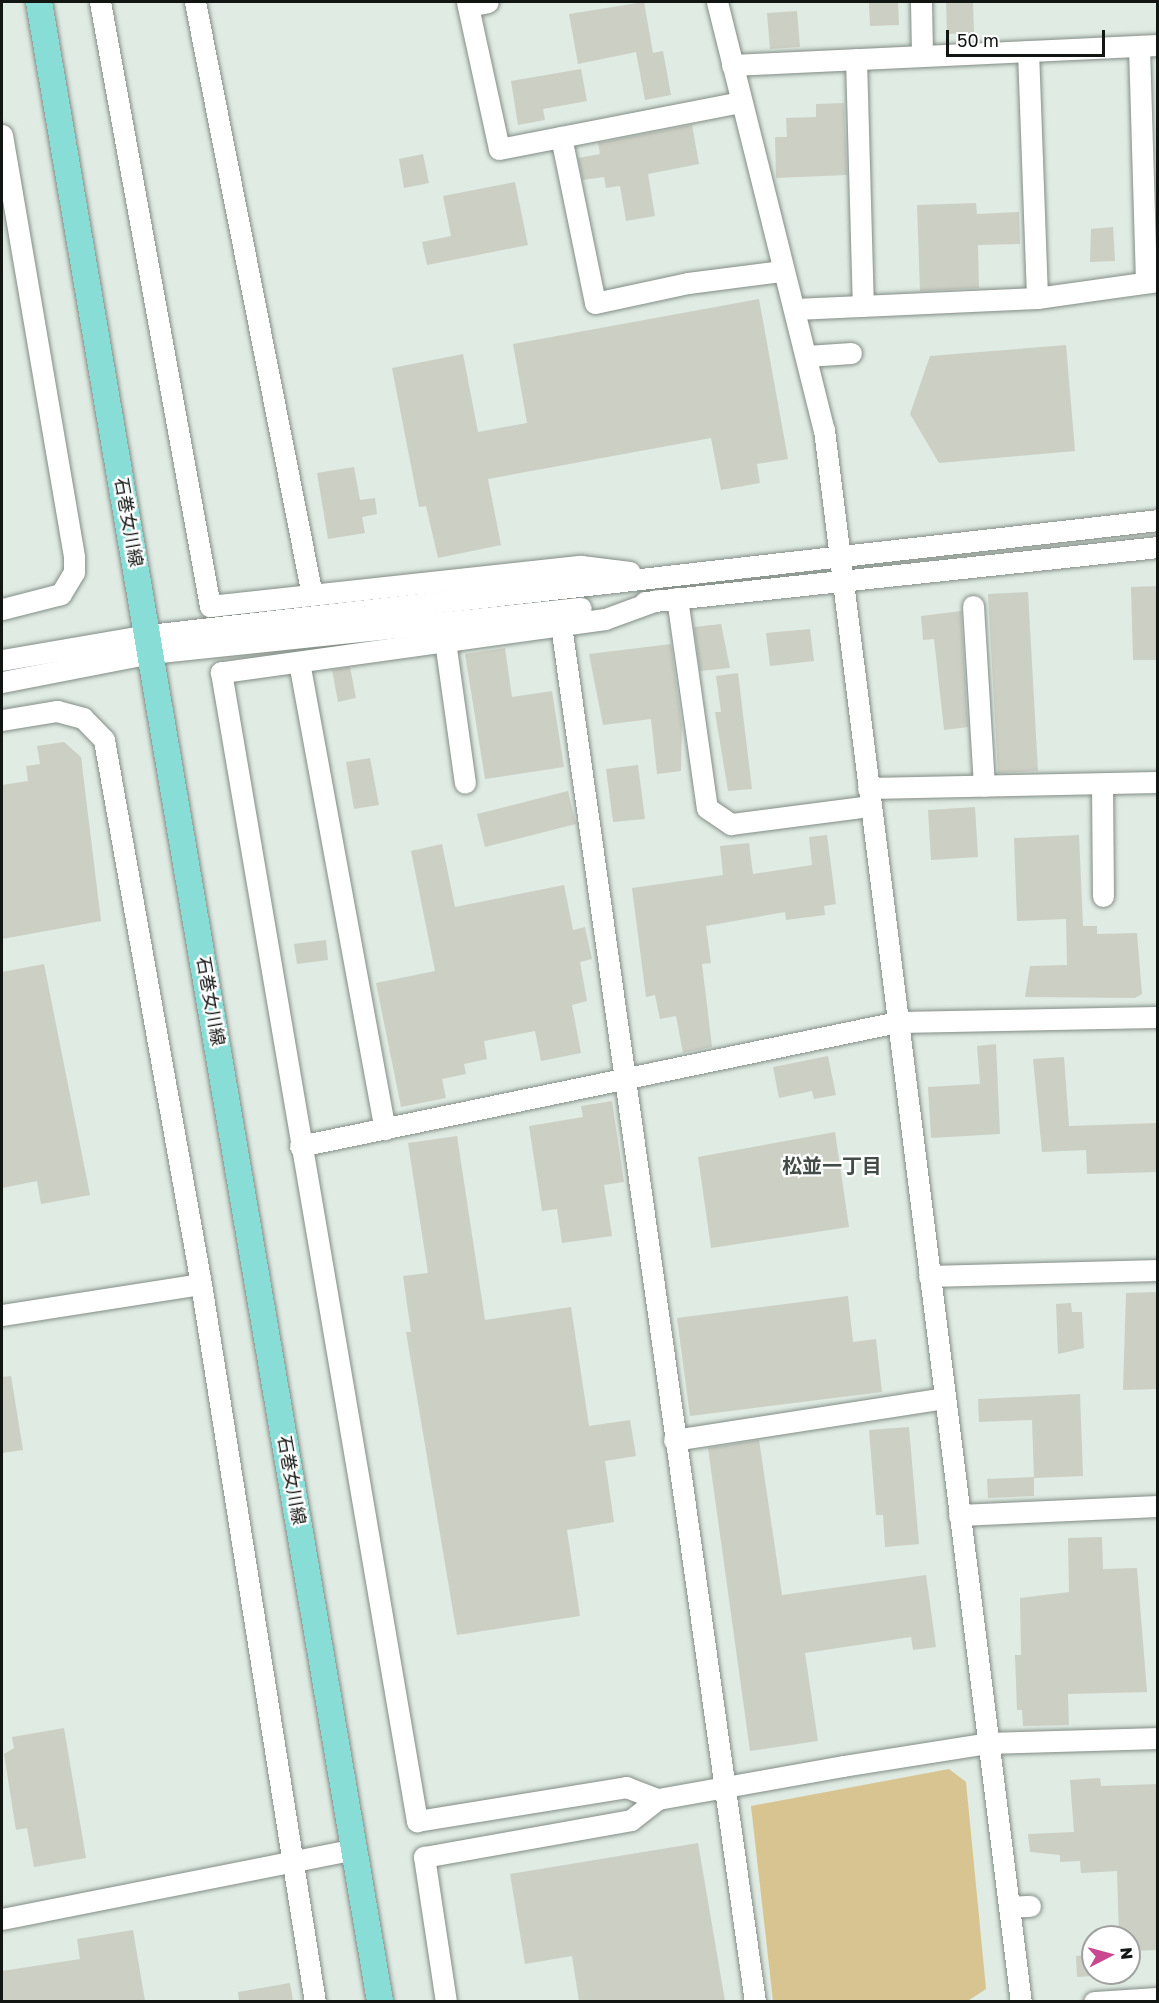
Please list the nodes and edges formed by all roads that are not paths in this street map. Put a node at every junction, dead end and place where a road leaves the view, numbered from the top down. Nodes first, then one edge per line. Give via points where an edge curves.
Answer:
1 (39, 2) edge
2 (100, 2) edge
3 (195, 2) edge
4 (717, 2) edge
5 (921, 2) edge
6 (474, 3) edge
7 (1148, 45) edge
8 (1028, 51) junction
9 (922, 56) junction
10 (856, 59) junction
11 (732, 65) junction
12 (740, 102) junction
13 (2, 135) edge
14 (561, 137) junction
15 (4, 163) edge
16 (1150, 178) edge
17 (782, 271) junction
18 (1152, 281) edge
19 (1037, 298) junction
20 (863, 306) junction
21 (795, 309) junction
22 (851, 353) dead end
23 (807, 356) junction
24 (1158, 520) edge
25 (1067, 530) junction
26 (1158, 547) edge
27 (839, 555) junction
28 (1070, 556) junction
29 (658, 576) junction
30 (842, 580) junction
31 (312, 595) junction
32 (667, 599) junction
33 (973, 606) dead end
34 (2, 609) edge
35 (561, 625) junction
36 (445, 641) junction
37 (150, 644) junction
38 (2, 660) edge
39 (298, 662) junction
40 (2, 682) edge
41 (2, 720) edge
42 (1158, 782) edge
43 (465, 783) dead end
44 (1102, 783) junction
45 (984, 786) junction
46 (869, 797) junction
47 (1103, 896) dead end
48 (1158, 1017) edge
49 (897, 1022) junction
50 (621, 1079) junction
51 (386, 1129) junction
52 (300, 1146) junction
53 (1158, 1270) edge
54 (929, 1276) junction
55 (201, 1284) junction
56 (2, 1315) edge
57 (945, 1398) junction
58 (674, 1440) junction
59 (1158, 1506) edge
60 (959, 1515) junction
61 (1158, 1738) edge
62 (988, 1743) junction
63 (725, 1786) junction
64 (658, 1799) junction
65 (355, 1850) junction
66 (294, 1861) junction
67 (1030, 1906) dead end
68 (1009, 1907) junction
69 (2, 1919) edge
70 (1158, 1998) edge
71 (315, 2001) edge
72 (380, 2001) edge
73 (446, 2001) edge
74 (755, 2001) edge
75 (1021, 2001) edge
76 (1094, 2001) edge

1 - 37 main road, 石巻女川線
2 - 31 street via 210,606
3 - 31 street
4 - 11 street
5 - 9 street
6 - 14 street via 499,149
7 - 8 street
7 - 16 street
8 - 9 street
8 - 19 street
9 - 10 street
10 - 11 street
10 - 20 street
11 - 12 street
12 - 14 street
12 - 17 street
13 - 15 street
14 - 17 street via 595,303 688,283
15 - 34 street via 74,572 61,594
16 - 18 street
17 - 21 street
18 - 19 street
19 - 20 street
20 - 21 street
21 - 23 street
22 - 23 street
23 - 27 street via 824,430
24 - 25 street
25 - 27 street
25 - 28 street
26 - 28 street
27 - 29 street
27 - 30 street
28 - 30 street
29 - 31 street via 581,566
29 - 37 street
30 - 32 street
30 - 46 street
32 - 35 street via 606,619
32 - 37 street
32 - 46 street via 707,808 731,824
33 - 45 street
35 - 36 street
35 - 50 street
36 - 39 street
36 - 43 street
37 - 38 street
37 - 40 street
37 - 65 main road, 石巻女川線
39 - 51 street
39 - 52 street via 221,672
41 - 55 street via 57,711 83,718 104,740
42 - 44 street
44 - 45 street
44 - 47 street
45 - 46 street
46 - 49 street
48 - 49 street
49 - 50 street
49 - 54 street
50 - 51 street
50 - 58 street
51 - 52 street
52 - 64 street via 417,1821 626,1787
53 - 54 street
54 - 57 street
55 - 56 street
55 - 66 street
57 - 58 street
57 - 60 street
58 - 63 street
59 - 60 street
60 - 62 street
61 - 62 street
62 - 63 street
62 - 68 street
63 - 64 street
63 - 74 street
64 - 73 street via 631,1820 424,1857
65 - 66 street
65 - 72 main road, 石巻女川線
66 - 69 street
66 - 71 street
67 - 68 street
68 - 75 street
70 - 76 street

